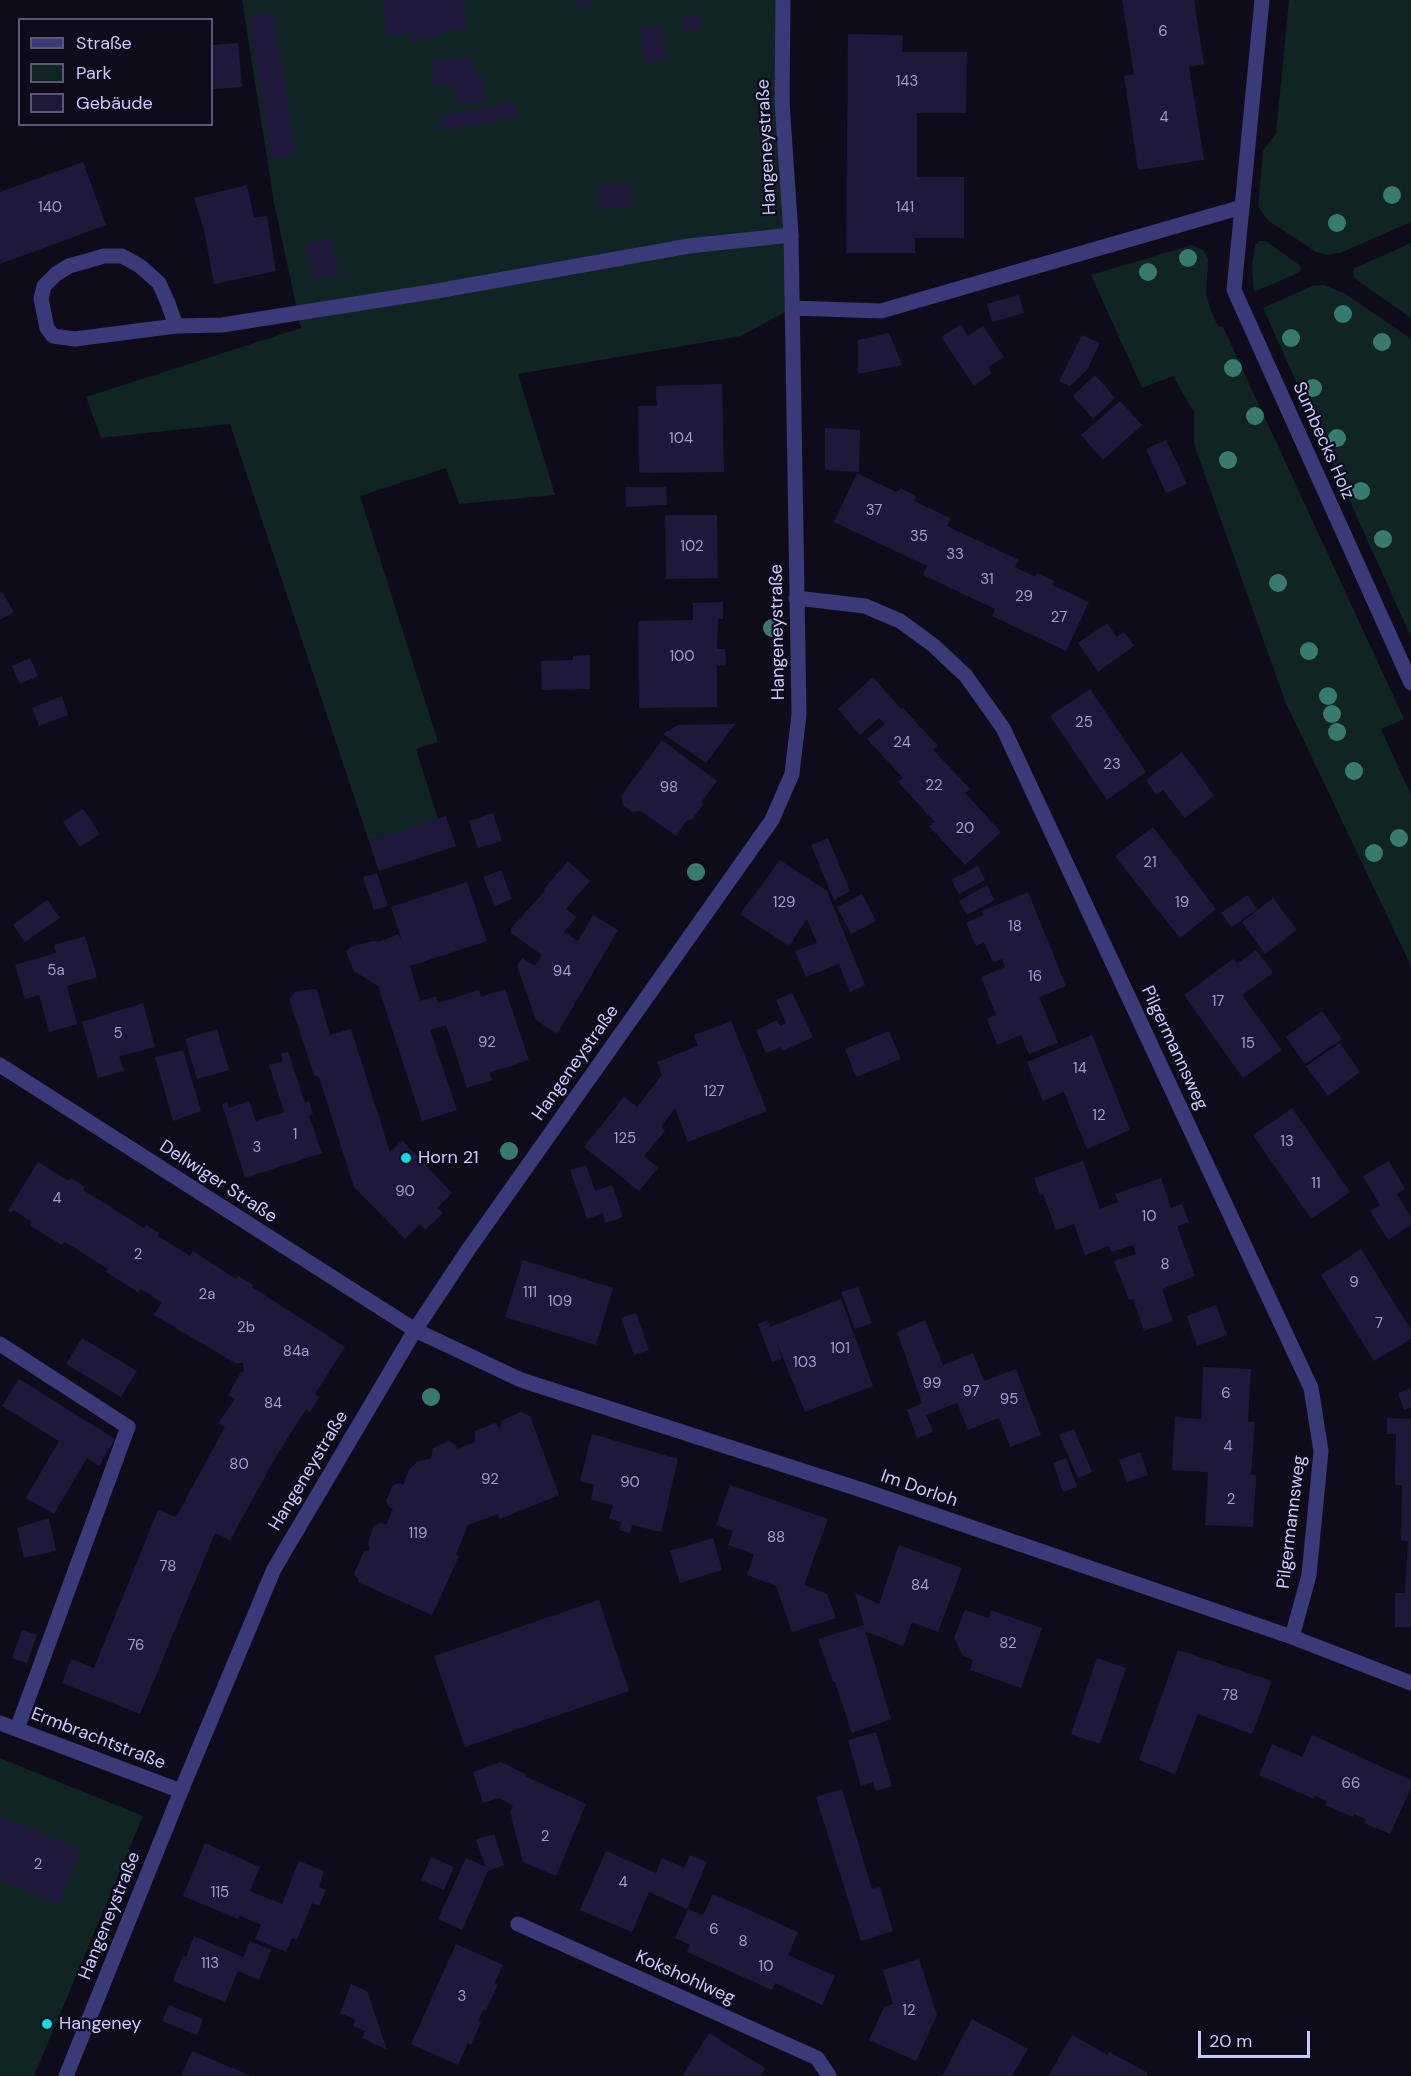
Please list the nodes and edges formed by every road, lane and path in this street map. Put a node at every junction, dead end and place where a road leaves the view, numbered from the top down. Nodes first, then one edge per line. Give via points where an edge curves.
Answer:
1 (783, 0) edge
2 (1262, 0) edge
3 (1242, 207) junction
4 (791, 234) junction
5 (792, 308) junction
6 (176, 326) junction
7 (796, 598) junction
8 (1411, 683) edge
9 (0, 1065) edge
10 (415, 1330) junction
11 (0, 1344) edge
12 (1292, 1637) junction
13 (1411, 1683) edge
14 (0, 1723) edge
15 (17, 1729) junction
16 (181, 1791) junction
17 (518, 1924) dead end
18 (66, 2076) edge
19 (829, 2076) edge

1 - 4 street, Hangeneystraße via 782,102
2 - 3 street, Sumbecks Holz
3 - 5 street via 881,311
3 - 8 street, Sumbecks Holz via 1234,290
4 - 5 street, Hangeneystraße
4 - 6 street via 689,246 222,325
5 - 7 street, Hangeneystraße
6 - 6 street via 159,283 122,256 104,256 69,266 44,286 44,318 53,336 75,339
7 - 10 street, Hangeneystraße via 797,742 792,774 772,820
7 - 12 street, Pilgermannsweg via 865,606 900,621 966,676 1003,728 1311,1388 1321,1451 1309,1575
9 - 10 street, Dellwiger Straße
10 - 12 street, Im Dorloh via 521,1380 865,1491
10 - 16 street, Hangeneystraße via 274,1569
11 - 15 street via 129,1427
12 - 13 street, Im Dorloh
14 - 15 street, Ermbrachtstraße
15 - 16 street, Ermbrachtstraße
16 - 18 street, Hangeneystraße
17 - 19 street, Kokshohlweg via 817,2058

